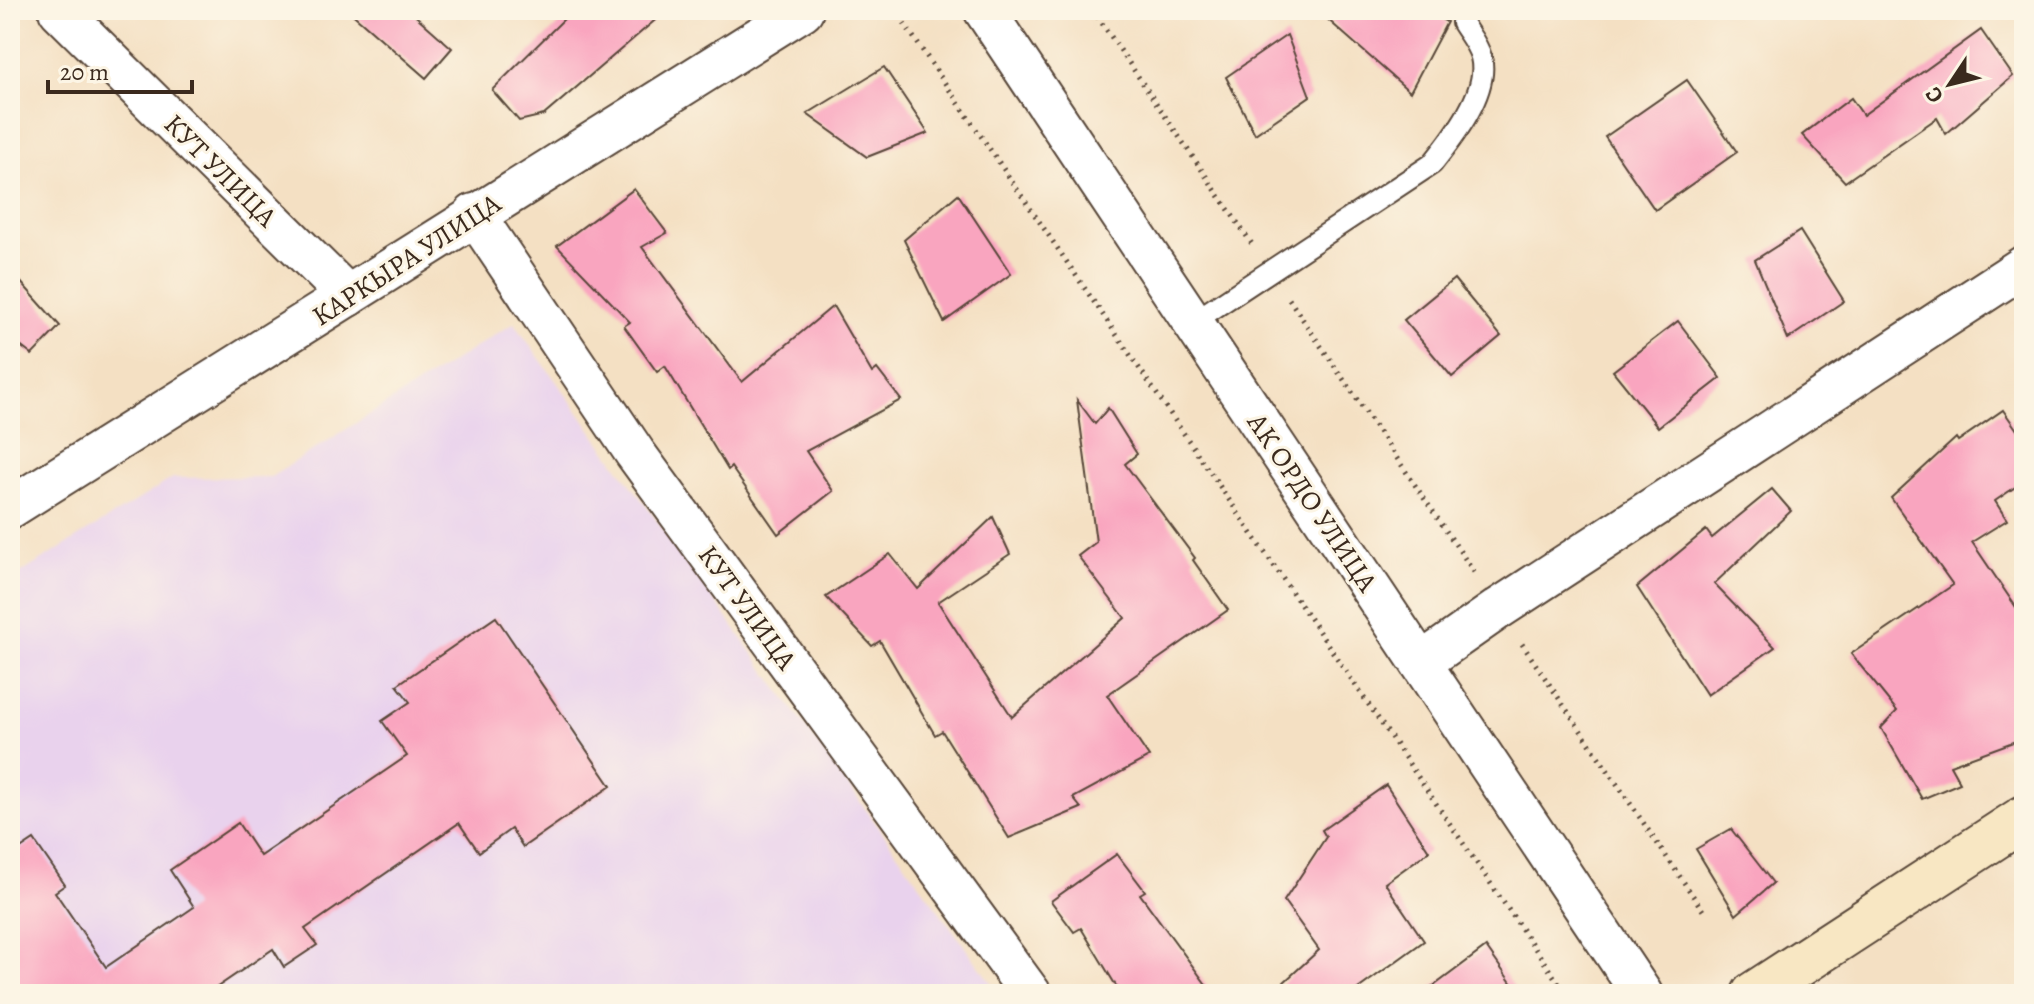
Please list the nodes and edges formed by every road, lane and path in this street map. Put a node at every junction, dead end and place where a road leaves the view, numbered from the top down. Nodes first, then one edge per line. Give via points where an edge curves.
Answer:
1 (59, 10) edge
2 (895, 10) edge
3 (984, 10) edge
4 (1093, 10) edge
5 (787, 14) edge
6 (1462, 23) dead end
7 (474, 214) junction
8 (2024, 266) edge
9 (1269, 271) junction
10 (348, 296) junction
11 (1193, 322) junction
12 (10, 508) edge
13 (1498, 609) junction
14 (1421, 663) junction
15 (2024, 818) edge
16 (1706, 915) dead end
17 (1031, 994) edge
18 (1566, 994) edge
19 (1642, 994) edge
20 (1754, 994) edge

1 - 10 street, КУТ УЛИЦА
2 - 18 path
3 - 11 street, АК ОРДО УЛИЦА
4 - 9 path
5 - 7 street, КАРКЫРА УЛИЦА
6 - 9 lane via 1481,57 1481,84 1459,129 1432,164
7 - 10 street, КАРКЫРА УЛИЦА
7 - 17 street, КУТ УЛИЦА via 635,453
8 - 13 street
9 - 11 lane
9 - 13 path
10 - 12 street, КАРКЫРА УЛИЦА
11 - 14 street, АК ОРДО УЛИЦА
13 - 14 street
13 - 16 path
14 - 19 street, АК ОРДО УЛИЦА
15 - 20 street

